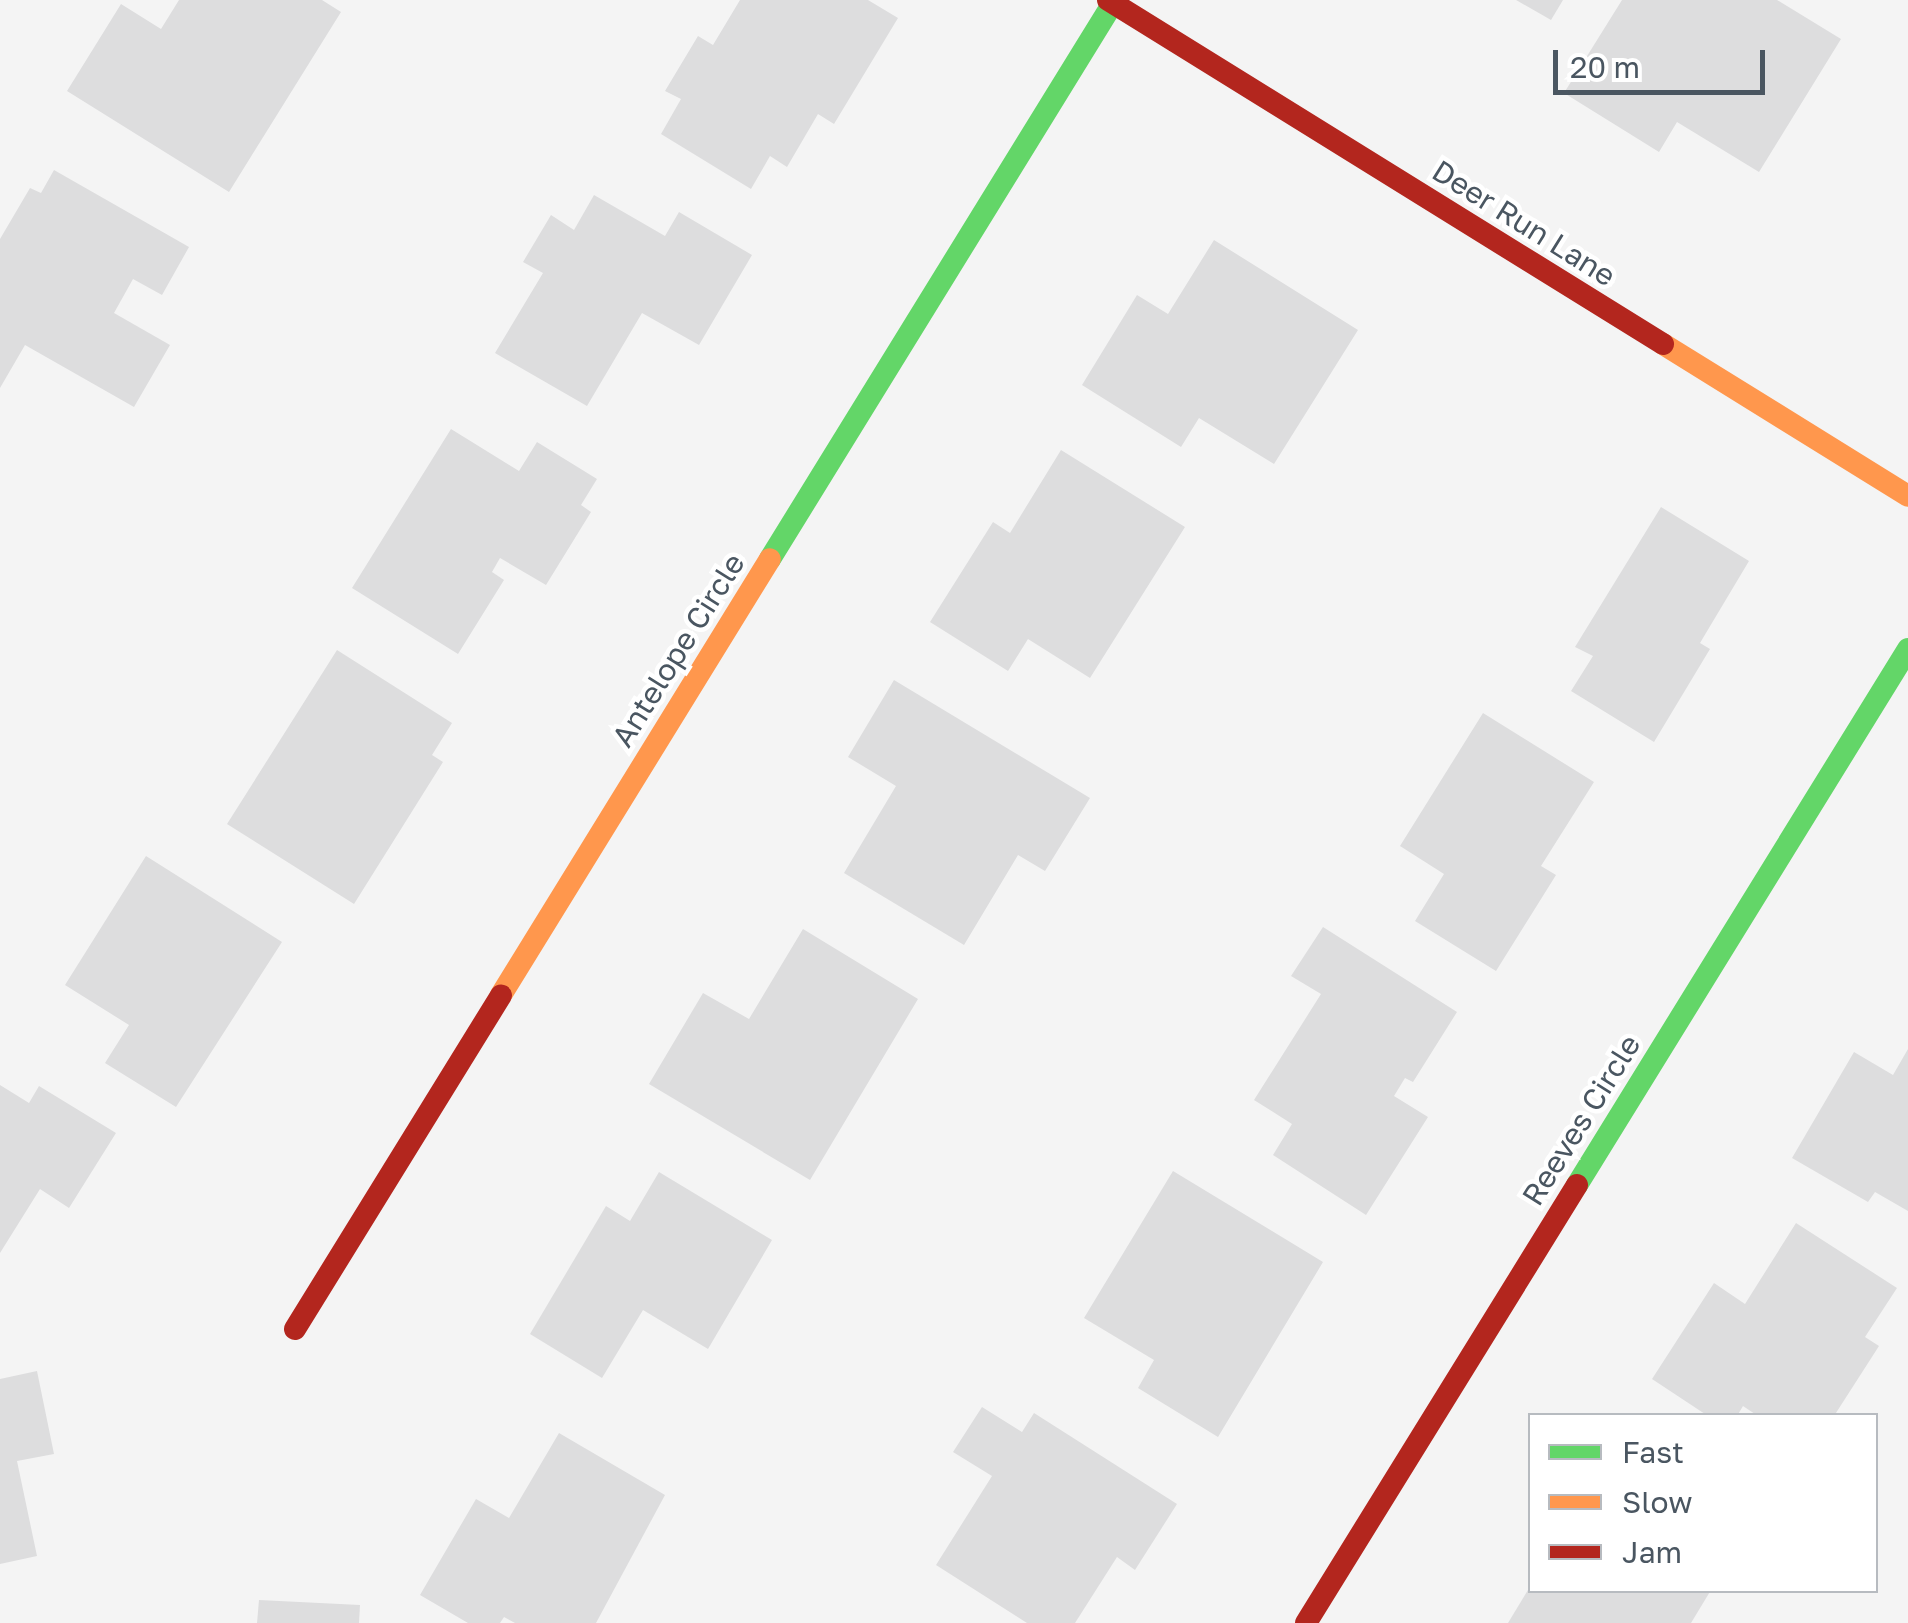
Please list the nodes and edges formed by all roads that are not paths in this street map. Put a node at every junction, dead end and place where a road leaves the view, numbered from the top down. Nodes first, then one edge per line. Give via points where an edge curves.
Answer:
1 (1111, 2) edge
2 (1908, 496) edge
3 (1908, 649) edge
4 (294, 1329) dead end
5 (1306, 1623) edge

1 - 2 street, Deer Run Lane
1 - 4 street, Antelope Circle
3 - 5 street, Reeves Circle

